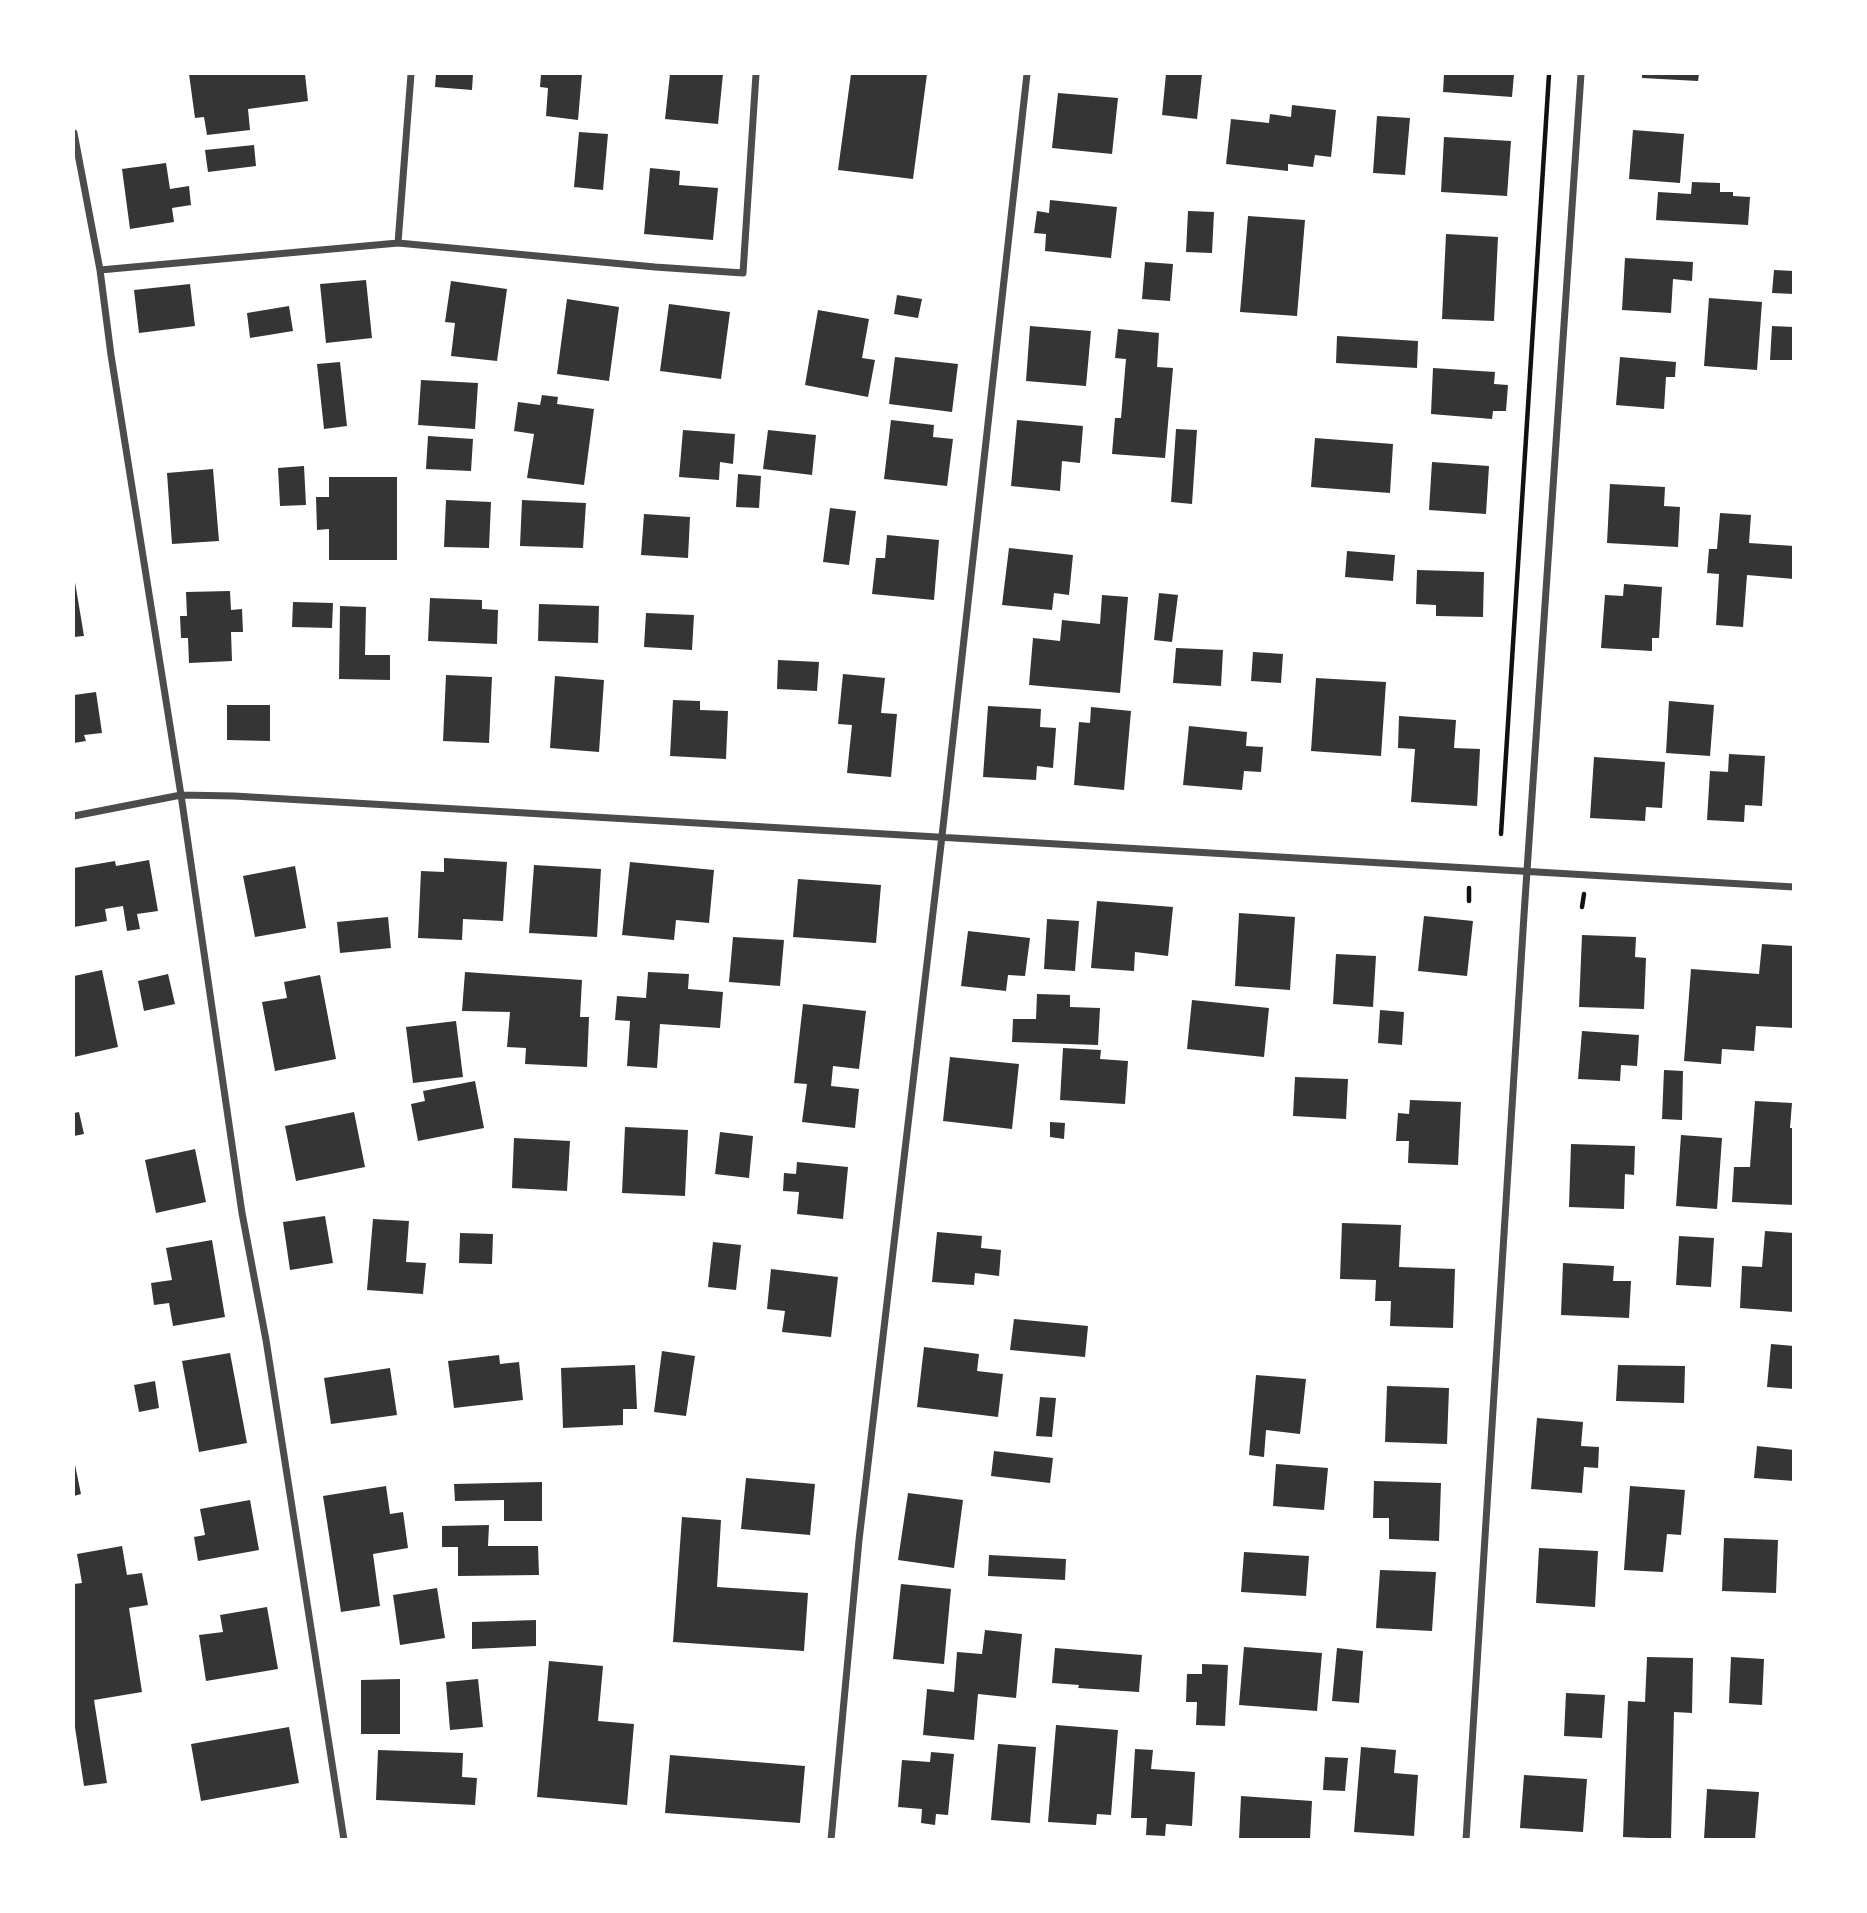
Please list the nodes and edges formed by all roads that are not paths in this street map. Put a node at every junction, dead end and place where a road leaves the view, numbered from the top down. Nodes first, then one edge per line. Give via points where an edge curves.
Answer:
1 (411, 74) edge
2 (756, 74) edge
3 (1027, 74) edge
4 (1581, 74) edge
5 (74, 133) edge
6 (398, 243) junction
7 (100, 270) junction
8 (181, 795) junction
9 (74, 816) edge
10 (942, 836) junction
11 (1527, 872) junction
12 (1794, 887) edge
13 (344, 1839) edge
14 (831, 1839) edge
15 (1466, 1839) edge

1 - 6 street
2 - 6 street via 743,273
3 - 10 street
4 - 11 street
5 - 7 street
6 - 7 street
7 - 8 street
8 - 9 street
8 - 10 street
8 - 13 street via 242,1213
10 - 11 street
10 - 14 street via 859,1540
11 - 12 street
11 - 15 street

